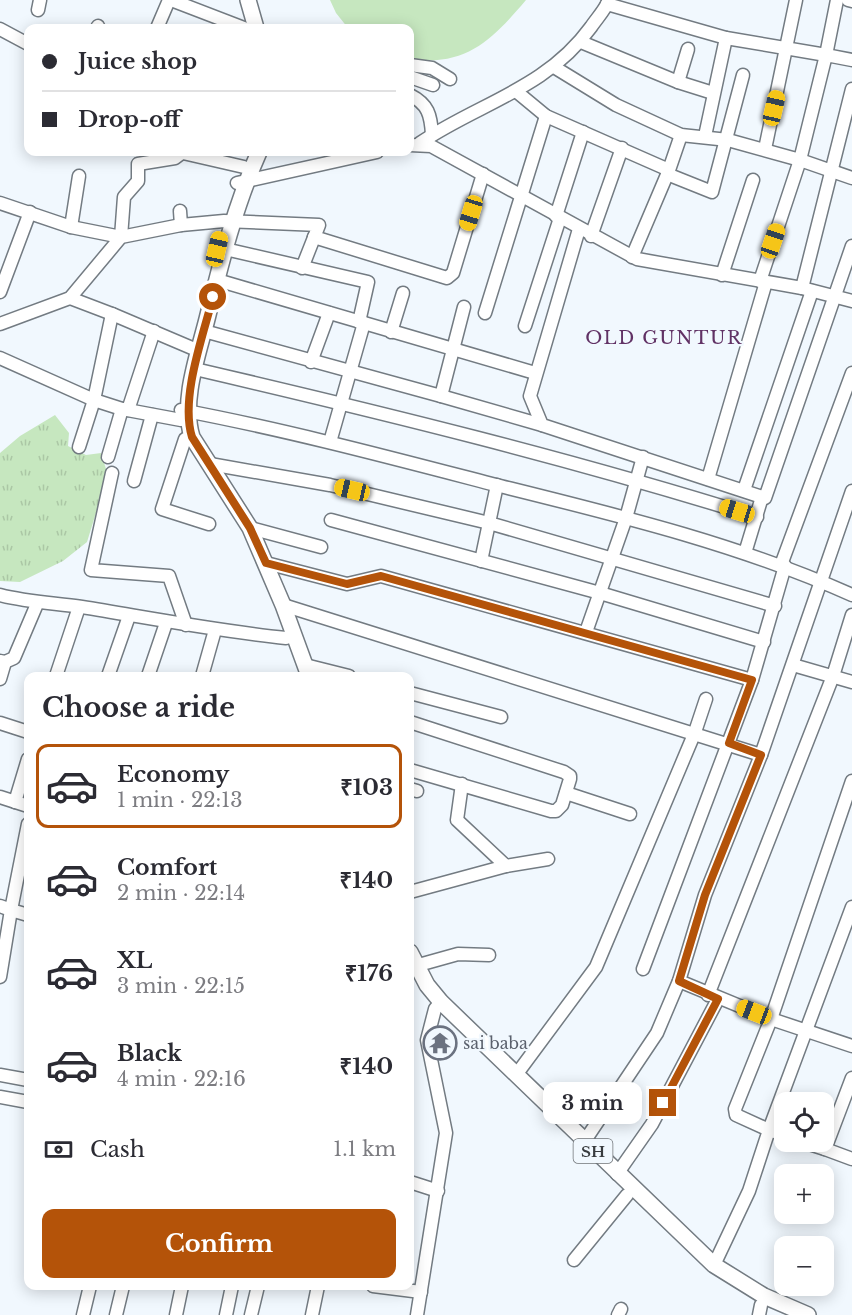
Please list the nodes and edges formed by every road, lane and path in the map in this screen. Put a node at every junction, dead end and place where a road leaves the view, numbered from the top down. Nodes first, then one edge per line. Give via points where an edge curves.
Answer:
1 (170, 0) edge
2 (238, 0) edge
3 (248, 0) edge
4 (796, 0) edge
5 (837, 0) edge
6 (608, 2) edge
7 (188, 3) edge
8 (159, 24) edge
9 (236, 24) edge
10 (244, 24) edge
11 (255, 24) edge
12 (0, 29) edge
13 (726, 38) junction
14 (24, 42) edge
15 (581, 42) junction
16 (787, 48) junction
17 (688, 49) dead end
18 (826, 55) junction
19 (852, 60) edge
20 (414, 65) edge
21 (554, 67) junction
22 (743, 75) dead end
23 (414, 78) edge
24 (450, 79) dead end
25 (678, 82) junction
26 (433, 85) dead end
27 (852, 89) edge
28 (517, 92) junction
29 (713, 93) junction
30 (414, 97) edge
31 (546, 116) junction
32 (583, 132) junction
33 (432, 135) junction
34 (681, 135) junction
35 (705, 136) junction
36 (728, 140) junction
37 (415, 144) edge
38 (622, 148) junction
39 (765, 149) junction
40 (177, 156) edge
41 (192, 156) edge
42 (250, 156) edge
43 (256, 156) edge
44 (355, 156) edge
45 (800, 160) junction
46 (831, 170) junction
47 (668, 172) junction
48 (483, 174) junction
49 (79, 176) dead end
50 (242, 177) junction
51 (852, 178) edge
52 (753, 180) dead end
53 (521, 196) junction
54 (0, 203) edge
55 (180, 211) dead end
56 (30, 212) junction
57 (558, 217) junction
58 (228, 220) junction
59 (181, 225) junction
60 (71, 227) junction
61 (579, 229) junction
62 (591, 236) junction
63 (121, 237) junction
64 (314, 237) junction
65 (225, 249) junction
66 (851, 254) edge
67 (632, 257) junction
68 (302, 268) junction
69 (722, 275) junction
70 (217, 280) junction
71 (763, 282) junction
72 (807, 289) junction
73 (0, 292) edge
74 (403, 293) dead end
75 (837, 296) junction
76 (70, 297) junction
77 (852, 301) edge
78 (464, 307) dead end
79 (329, 313) junction
80 (485, 313) dead end
81 (112, 314) junction
82 (362, 322) junction
83 (0, 324) edge
84 (525, 327) dead end
85 (204, 331) junction
86 (154, 332) junction
87 (391, 332) junction
88 (192, 348) junction
89 (453, 349) junction
90 (0, 358) edge
91 (311, 362) junction
92 (195, 369) junction
93 (350, 371) junction
94 (535, 373) junction
95 (852, 373) edge
96 (441, 396) junction
97 (94, 400) junction
98 (341, 403) junction
99 (125, 410) junction
100 (184, 414) junction
101 (152, 415) junction
102 (542, 425) junction
103 (184, 439) junction
104 (330, 442) junction
105 (79, 447) dead end
106 (108, 457) dead end
107 (643, 457) junction
108 (210, 464) junction
109 (112, 473) dead end
110 (708, 479) junction
111 (637, 480) junction
112 (134, 481) dead end
113 (497, 485) junction
114 (744, 490) junction
115 (762, 497) junction
116 (851, 498) edge
117 (757, 517) junction
118 (626, 518) junction
119 (332, 520) dead end
120 (489, 523) junction
121 (209, 524) dead end
122 (250, 528) junction
123 (321, 548) dead end
124 (745, 553) junction
125 (613, 558) junction
126 (481, 561) junction
127 (266, 563) junction
128 (783, 566) junction
129 (822, 582) junction
130 (600, 593) junction
131 (852, 595) edge
132 (1, 599) edge
133 (37, 604) junction
134 (283, 605) junction
135 (775, 606) junction
136 (79, 607) junction
137 (852, 615) edge
138 (129, 616) junction
139 (166, 623) junction
140 (186, 626) junction
141 (215, 630) junction
142 (586, 632) junction
143 (286, 638) junction
144 (764, 642) junction
145 (3, 662) edge
146 (793, 665) junction
147 (57, 672) edge
148 (109, 672) edge
149 (149, 672) edge
150 (203, 672) edge
151 (303, 672) edge
152 (304, 672) edge
153 (833, 676) junction
154 (0, 679) edge
155 (752, 680) junction
156 (852, 682) edge
157 (414, 694) edge
158 (706, 699) dead end
159 (501, 717) dead end
160 (0, 723) edge
161 (414, 723) edge
162 (24, 731) edge
163 (694, 732) junction
164 (729, 743) junction
165 (761, 755) junction
166 (414, 771) edge
167 (24, 772) edge
168 (852, 781) edge
169 (462, 784) junction
170 (566, 793) junction
171 (0, 797) edge
172 (15, 802) junction
173 (24, 805) edge
174 (630, 814) dead end
175 (24, 839) edge
176 (548, 859) dead end
177 (506, 866) junction
178 (414, 891) edge
179 (6, 908) edge
180 (852, 908) edge
181 (24, 914) edge
182 (489, 956) dead end
183 (414, 963) edge
184 (414, 969) edge
185 (643, 969) dead end
186 (0, 977) edge
187 (679, 981) junction
188 (713, 997) junction
189 (438, 1006) junction
190 (771, 1019) junction
191 (807, 1031) junction
192 (852, 1046) edge
193 (0, 1075) edge
194 (516, 1075) junction
195 (852, 1078) edge
196 (24, 1079) edge
197 (0, 1097) edge
198 (24, 1101) edge
199 (834, 1125) edge
200 (769, 1130) junction
201 (774, 1132) edge
202 (584, 1142) junction
203 (833, 1152) edge
204 (852, 1159) edge
205 (616, 1174) junction
206 (414, 1183) edge
207 (438, 1191) junction
208 (627, 1195) junction
209 (574, 1260) dead end
210 (714, 1265) junction
211 (89, 1290) edge
212 (122, 1290) edge
213 (181, 1290) edge
214 (231, 1290) edge
215 (257, 1290) edge
216 (317, 1290) edge
217 (405, 1290) edge
218 (421, 1292) junction
219 (760, 1310) edge
220 (83, 1315) edge
221 (116, 1315) edge
222 (176, 1315) edge
223 (226, 1315) edge
224 (251, 1315) edge
225 (312, 1315) edge
226 (417, 1315) edge
227 (784, 1315) edge
228 (808, 1315) edge

1 - 7 street
1 - 8 street
2 - 10 main road
3 - 11 main road
4 - 16 street
5 - 18 street
6 - 13 street
6 - 15 street
7 - 9 street
12 - 14 street
13 - 16 street
13 - 29 street
15 - 21 street
15 - 25 street
16 - 18 street
16 - 39 street
17 - 25 street
18 - 19 street
18 - 45 street
20 - 24 street via 432,68
21 - 28 street
21 - 34 street via 616,105
22 - 36 street
23 - 26 street
25 - 29 street
27 - 46 street
28 - 31 street
28 - 33 street
29 - 35 street
30 - 33 street via 431,114
31 - 32 street
31 - 53 street
32 - 38 street
32 - 57 street
33 - 37 street
34 - 35 street
34 - 47 street
35 - 36 street
36 - 39 street
36 - 47 street via 712,192
37 - 48 street via 431,146
38 - 47 street
38 - 62 street
39 - 45 street
40 - 63 street via 138,164 138,181 124,197
41 - 50 street
42 - 50 main road
43 - 50 main road
44 - 50 street
45 - 46 street
45 - 71 street
46 - 51 street
46 - 72 street
47 - 67 street
48 - 53 street
48 - 64 street via 453,273 447,278
49 - 60 street
50 - 58 main road
52 - 69 street
53 - 57 street
53 - 80 street
54 - 56 street
55 - 59 street
56 - 60 street
56 - 73 street
57 - 61 street
57 - 84 street
58 - 59 street
58 - 64 street via 319,225
58 - 65 main road
58 - 88 main road
59 - 63 street
60 - 63 street
61 - 62 street
61 - 94 street
62 - 67 street
63 - 76 street
64 - 68 street
65 - 68 street
65 - 70 main road
66 - 75 street
67 - 69 street
68 - 82 street via 368,282
69 - 71 street
70 - 79 street
70 - 85 main road
71 - 72 street
71 - 110 street
72 - 75 street
72 - 114 street
74 - 87 street
75 - 77 street
75 - 115 street via 765,498
76 - 81 street
76 - 83 street
78 - 89 street
79 - 82 street
79 - 91 street
81 - 86 street
81 - 97 street
82 - 87 street
82 - 93 street
85 - 91 street
85 - 92 main road
86 - 88 street
86 - 99 street
87 - 89 street
88 - 100 main road
89 - 94 street
89 - 96 street
90 - 97 street
91 - 93 street
92 - 98 street
92 - 100 main road
93 - 96 street
93 - 98 street
94 - 102 street via 531,399
95 - 128 street
96 - 102 street
97 - 99 street
97 - 105 street
98 - 104 street
98 - 111 street
99 - 101 street
99 - 106 street
100 - 101 street
100 - 103 main road
100 - 104 street
100 - 108 main road via 192,437
101 - 112 street
102 - 107 street
103 - 121 street via 162,509
103 - 143 main road via 244,540
104 - 113 street
107 - 110 street
107 - 111 street
108 - 120 street via 330,485
108 - 122 main road
109 - 140 street via 91,570 169,576
110 - 114 street
111 - 117 street
111 - 118 street
113 - 118 street
113 - 120 street
114 - 115 street
115 - 117 street
116 - 129 street
117 - 124 street
118 - 124 street
118 - 125 street
119 - 126 street
120 - 125 street
120 - 126 street
122 - 123 street
122 - 127 main road
124 - 128 street
125 - 130 street
125 - 135 street
126 - 130 street
127 - 134 main road
127 - 142 street via 347,584 381,576
128 - 129 street
128 - 135 street
129 - 131 street
129 - 146 street
130 - 142 street
130 - 144 street
132 - 133 street
133 - 136 street
133 - 145 street via 14,658
134 - 152 main road
134 - 163 street
135 - 144 street
136 - 138 street
136 - 147 street
137 - 153 street
138 - 139 street
138 - 148 street
139 - 140 street
139 - 149 street
140 - 141 street
141 - 143 street
141 - 150 street
142 - 155 street
143 - 151 main road
144 - 155 street
145 - 154 street
146 - 153 street
146 - 165 street
153 - 156 street
153 - 188 street
155 - 164 street
157 - 159 street
158 - 163 street
160 - 162 street
161 - 170 street via 568,773
163 - 164 street
163 - 194 street via 596,967
164 - 165 street
164 - 185 street
165 - 187 street via 705,895
166 - 169 street
167 - 172 street
168 - 190 street
169 - 170 street via 551,811 560,808
169 - 177 street via 457,820
170 - 174 street
171 - 172 street
172 - 173 street
175 - 179 street
176 - 177 street
177 - 178 street
179 - 181 street
179 - 186 street
180 - 191 street
182 - 183 street via 458,954
184 - 189 main road, SH
187 - 188 street
187 - 202 street via 657,1033
188 - 190 street
188 - 205 street via 651,1124
189 - 194 main road, SH
189 - 207 street via 428,1030 446,1133
189 - 208 main road, SH
190 - 191 street
190 - 200 street via 735,1109 736,1115
191 - 192 street
191 - 200 street
193 - 196 street
194 - 202 main road, SH
195 - 199 street
197 - 198 street
200 - 201 street
200 - 210 street via 749,1191
202 - 205 main road, SH
203 - 204 street
205 - 210 main road, SH
206 - 207 street
207 - 218 street
208 - 209 street
208 - 219 main road, SH via 716,1278
210 - 228 main road, SH via 764,1296
211 - 220 street
212 - 221 street
213 - 222 street
214 - 223 street
215 - 224 street
216 - 225 street
217 - 218 street
218 - 226 street
219 - 227 main road, SH

